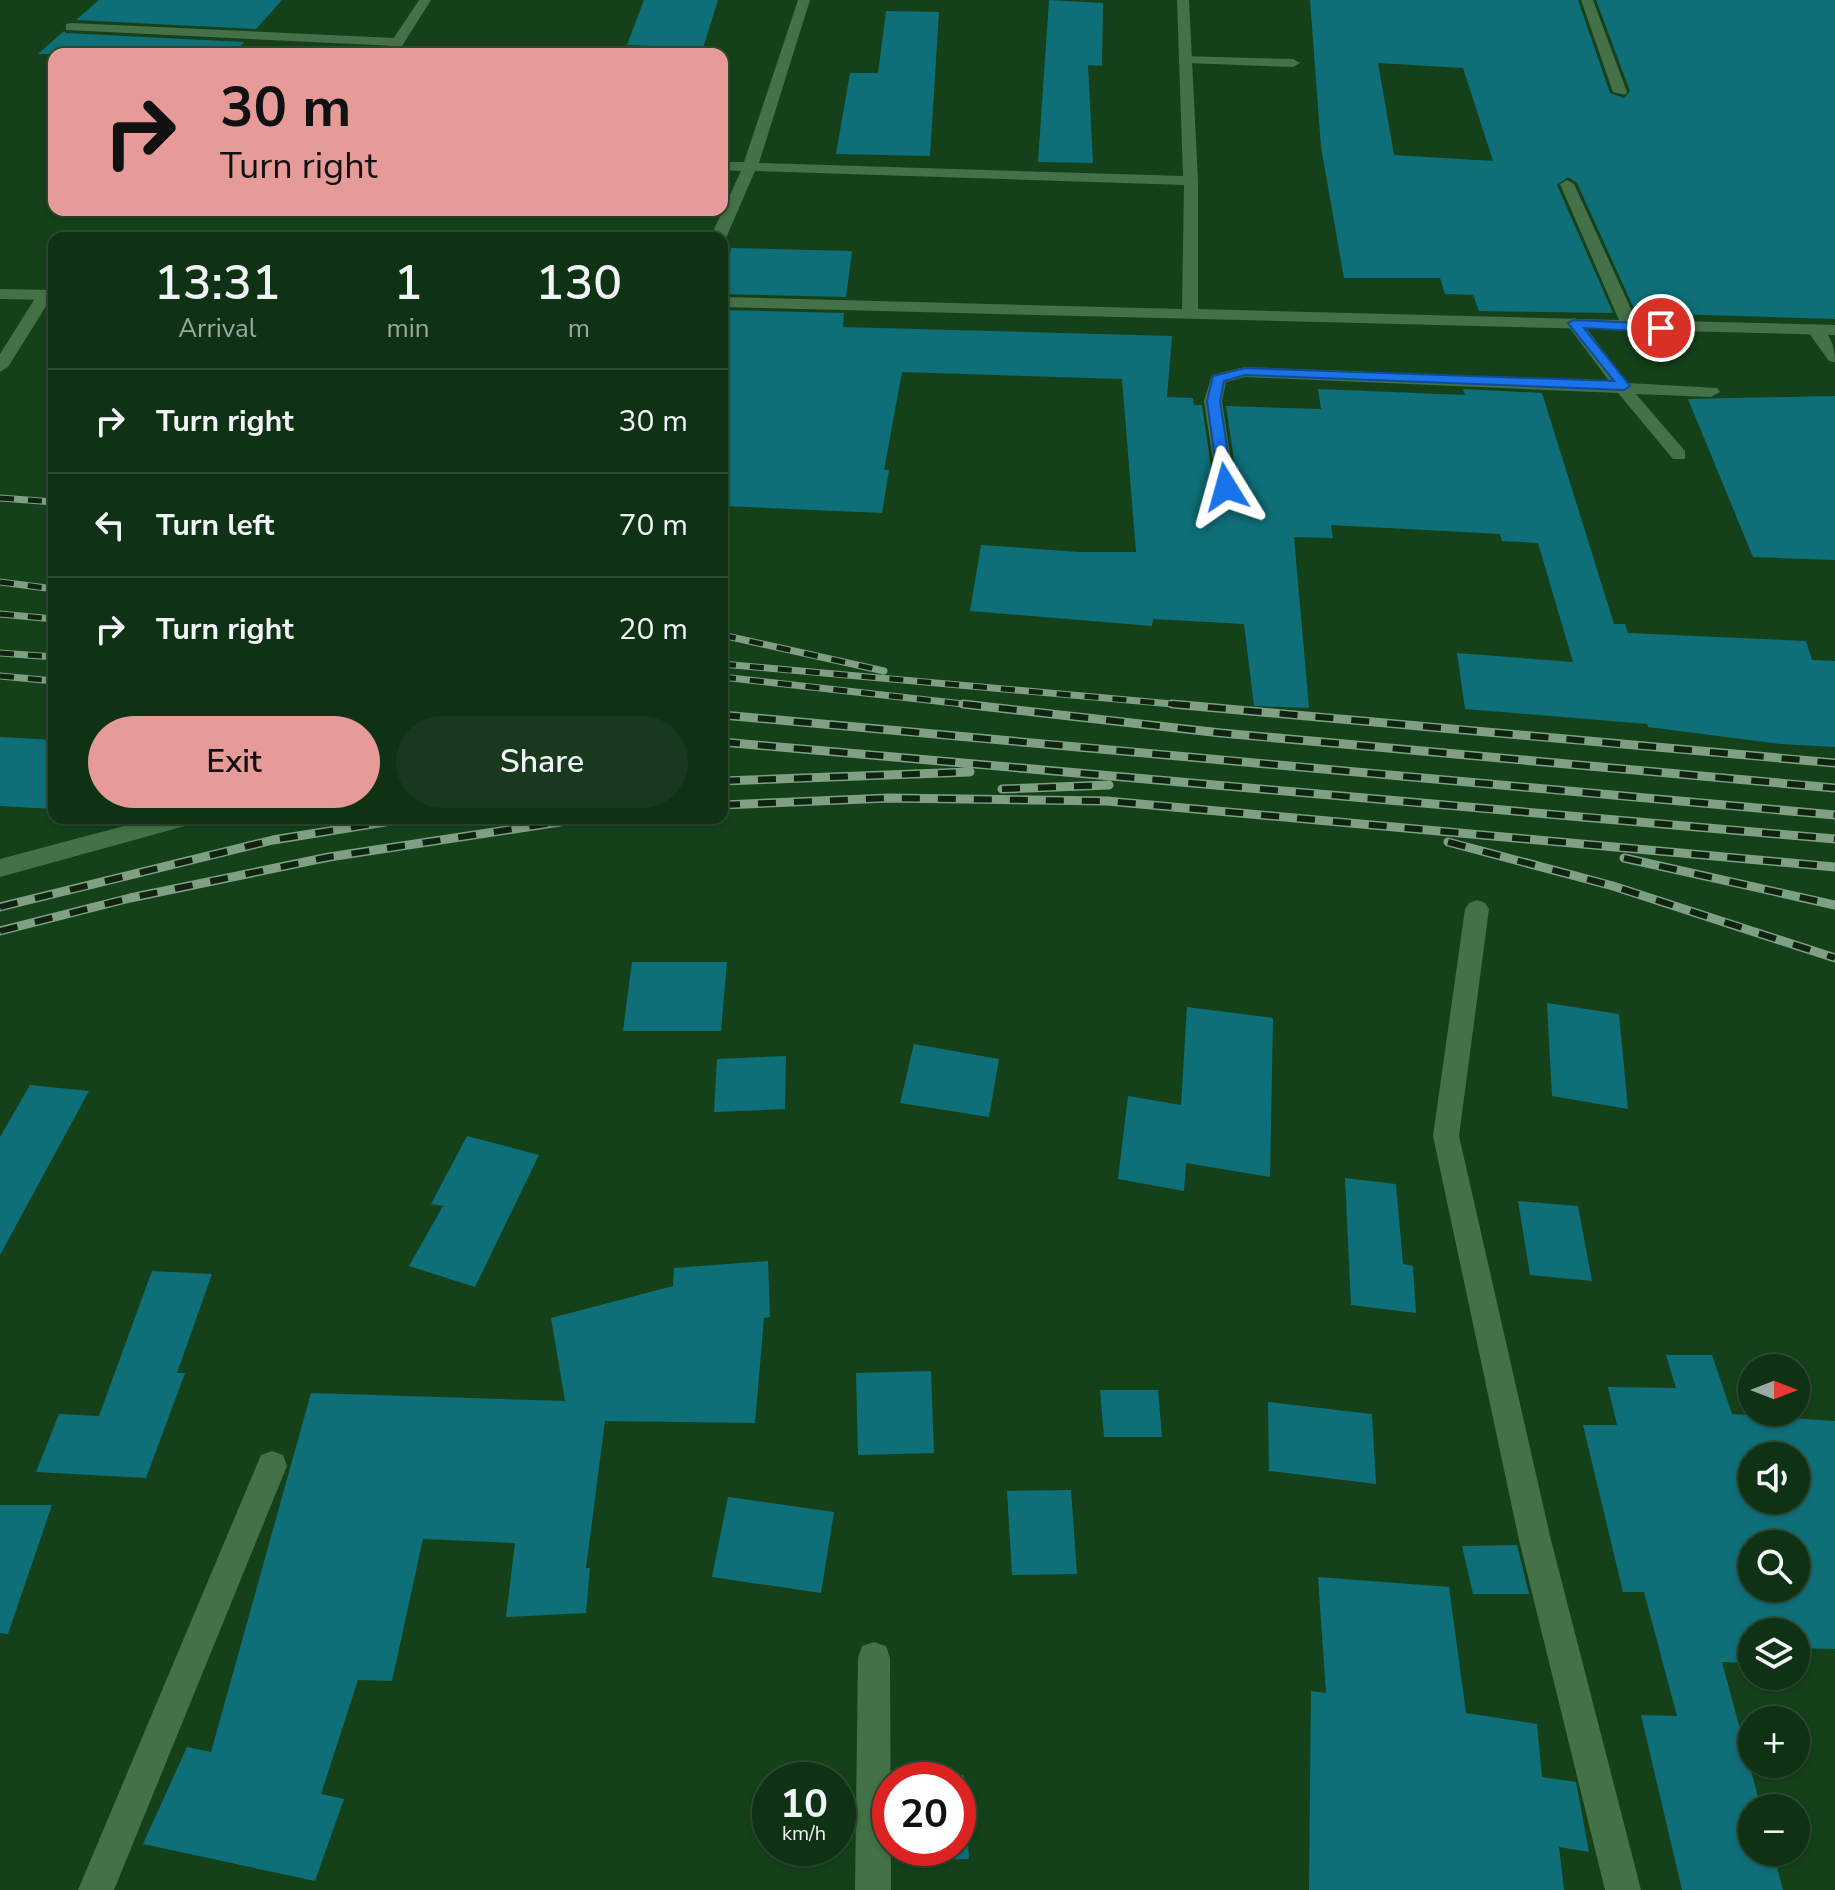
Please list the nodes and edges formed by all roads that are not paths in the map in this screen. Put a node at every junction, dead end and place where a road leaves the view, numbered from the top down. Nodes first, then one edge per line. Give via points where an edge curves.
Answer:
1 (425, 0) edge
2 (804, 0) edge
3 (1183, 0) edge
4 (1587, 0) edge
5 (71, 27) dead end
6 (393, 48) edge
7 (1186, 59) junction
8 (1293, 63) dead end
9 (1620, 92) dead end
10 (728, 166) edge
11 (750, 167) junction
12 (1191, 181) junction
13 (1567, 184) dead end
14 (728, 216) edge
15 (0, 294) edge
16 (48, 295) edge
17 (48, 298) edge
18 (728, 302) edge
19 (1190, 314) junction
20 (1574, 323) junction
21 (1631, 327) junction
22 (1814, 329) junction
23 (1835, 330) edge
24 (1835, 357) edge
25 (0, 367) edge
26 (1624, 386) junction
27 (1711, 392) dead end
28 (1679, 455) dead end
29 (1226, 487) dead end
30 (163, 824) edge
31 (0, 868) edge
32 (1477, 909) dead end
33 (272, 1466) dead end
34 (874, 1658) dead end
35 (96, 1890) edge
36 (873, 1890) edge
37 (1623, 1890) edge

1 - 6 street
2 - 11 street
3 - 7 street
4 - 9 street
5 - 6 street
7 - 8 street
7 - 12 street
10 - 11 street
11 - 12 street
11 - 14 street
12 - 19 street
13 - 21 street
15 - 16 street
17 - 25 street
18 - 19 street
19 - 20 street
20 - 21 street
20 - 26 street
21 - 22 street
22 - 23 street
22 - 24 street
26 - 27 street
26 - 28 street via 1646,423
26 - 29 street via 1245,372 1218,379 1213,401
30 - 31 street
32 - 37 street via 1446,1136 1535,1540
33 - 35 street
34 - 36 street

